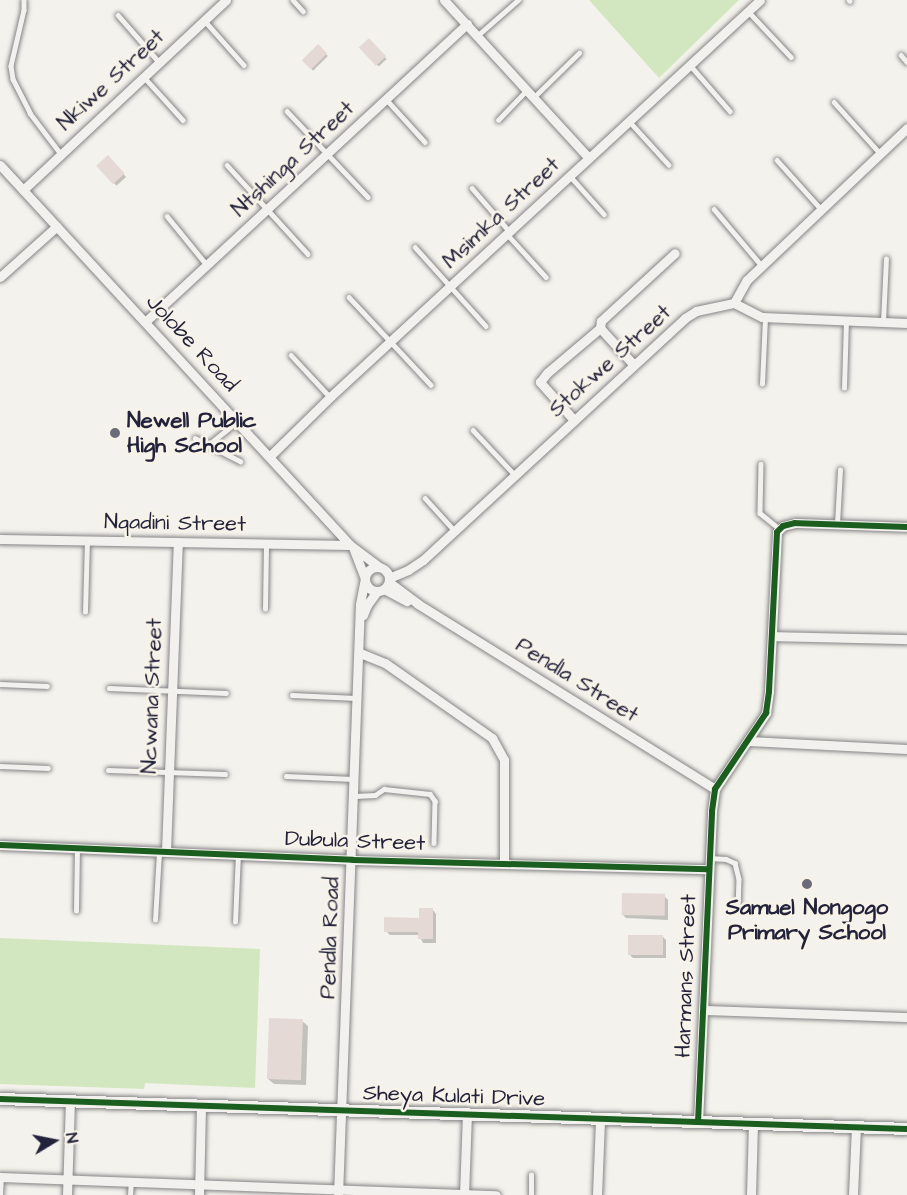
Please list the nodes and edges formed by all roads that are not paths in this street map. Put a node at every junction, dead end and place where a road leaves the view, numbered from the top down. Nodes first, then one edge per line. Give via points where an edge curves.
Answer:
1 (24, 0) edge
2 (293, 0) edge
3 (444, 0) edge
4 (518, 0) edge
5 (760, 0) edge
6 (219, 2) edge
7 (303, 11) dead end
8 (748, 11) junction
9 (118, 15) dead end
10 (204, 21) junction
11 (467, 24) junction
12 (477, 36) junction
13 (579, 53) dead end
14 (901, 55) dead end
15 (791, 57) dead end
16 (159, 62) junction
17 (907, 62) edge
18 (244, 65) dead end
19 (690, 65) junction
20 (144, 77) junction
21 (530, 94) junction
22 (386, 99) junction
23 (834, 102) dead end
24 (287, 111) dead end
25 (730, 111) dead end
26 (183, 120) dead end
27 (498, 120) dead end
28 (629, 121) junction
29 (907, 128) edge
30 (425, 142) dead end
31 (328, 153) junction
32 (880, 153) junction
33 (61, 154) junction
34 (589, 158) junction
35 (777, 160) dead end
36 (0, 165) edge
37 (227, 165) dead end
38 (669, 165) dead end
39 (570, 176) junction
40 (472, 188) dead end
41 (23, 189) junction
42 (368, 197) dead end
43 (268, 209) junction
44 (714, 209) dead end
45 (821, 209) junction
46 (604, 214) dead end
47 (166, 216) dead end
48 (57, 226) junction
49 (509, 233) junction
50 (415, 247) dead end
51 (675, 253) dead end
52 (308, 254) dead end
53 (886, 259) dead end
54 (207, 265) junction
55 (762, 266) junction
56 (0, 277) edge
57 (546, 277) dead end
58 (451, 287) junction
59 (349, 297) dead end
60 (734, 303) junction
61 (765, 318) junction
62 (846, 321) junction
63 (145, 322) junction
64 (884, 322) junction
65 (907, 323) edge
66 (486, 326) dead end
67 (600, 328) junction
68 (391, 343) junction
69 (291, 355) dead end
70 (633, 364) junction
71 (762, 384) dead end
72 (431, 385) dead end
73 (844, 388) dead end
74 (330, 397) junction
75 (573, 419) junction
76 (238, 421) junction
77 (473, 430) dead end
78 (195, 438) dead end
79 (208, 445) junction
80 (270, 456) junction
81 (240, 460) dead end
82 (761, 464) dead end
83 (840, 470) dead end
84 (514, 474) junction
85 (425, 498) dead end
86 (837, 524) junction
87 (781, 527) junction
88 (907, 527) edge
89 (454, 530) junction
90 (0, 539) edge
91 (87, 541) junction
92 (178, 543) junction
93 (266, 544) junction
94 (352, 547) junction
95 (380, 567) junction
96 (365, 579) junction
97 (385, 585) junction
98 (265, 609) dead end
99 (85, 612) dead end
100 (361, 626) junction
101 (772, 636) junction
102 (907, 639) edge
103 (360, 653) junction
104 (0, 684) edge
105 (47, 686) dead end
106 (109, 688) dead end
107 (172, 691) junction
108 (226, 693) dead end
109 (292, 695) dead end
110 (358, 698) junction
111 (748, 741) junction
112 (907, 749) edge
113 (0, 766) edge
114 (48, 768) dead end
115 (108, 770) dead end
116 (169, 772) junction
117 (225, 774) dead end
118 (286, 776) dead end
119 (356, 779) junction
120 (715, 789) junction
121 (355, 796) junction
122 (434, 843) dead end
123 (0, 845) edge
124 (77, 848) junction
125 (163, 850) junction
126 (238, 854) junction
127 (709, 858) junction
128 (352, 860) junction
129 (504, 864) junction
130 (708, 869) junction
131 (738, 906) dead end
132 (75, 911) dead end
133 (155, 920) dead end
134 (235, 922) dead end
135 (703, 1010) junction
136 (907, 1017) edge
137 (0, 1099) edge
138 (70, 1101) junction
139 (201, 1105) junction
140 (342, 1109) junction
141 (467, 1115) junction
142 (600, 1119) junction
143 (698, 1122) junction
144 (753, 1124) junction
145 (856, 1127) junction
146 (907, 1129) edge
147 (531, 1175) dead end
148 (0, 1178) edge
149 (67, 1180) junction
150 (131, 1182) junction
151 (199, 1184) junction
152 (266, 1191) edge
153 (339, 1192) edge
154 (402, 1193) edge
155 (464, 1194) edge
156 (0, 1195) edge
157 (67, 1195) edge
158 (130, 1195) edge
159 (199, 1195) edge
160 (496, 1195) edge
161 (531, 1195) edge
162 (597, 1195) edge
163 (751, 1195) edge
164 (853, 1195) edge

1 - 33 lane via 11,66 13,79 30,113
2 - 7 lane
3 - 11 street
4 - 12 lane
5 - 8 street, Msimka Street
6 - 10 street, Nkiwe Street
8 - 15 lane
8 - 19 street, Msimka Street
9 - 16 lane
10 - 16 street, Nkiwe Street
10 - 18 lane
11 - 12 street
11 - 22 street, Ntshinga Street
12 - 21 street
13 - 21 lane
14 - 17 lane
16 - 20 street, Nkiwe Street
19 - 25 lane
19 - 28 street, Msimka Street
20 - 26 lane
20 - 33 street, Nkiwe Street
21 - 27 lane
21 - 34 street
22 - 30 lane
22 - 31 street, Ntshinga Street
23 - 32 lane
24 - 31 lane
28 - 34 street, Msimka Street
28 - 38 lane
29 - 32 street
31 - 42 lane
31 - 43 street, Ntshinga Street
32 - 45 street
33 - 41 street, Nkiwe Street
34 - 39 street, Msimka Street
35 - 45 lane
36 - 41 street, Jolobe Road
37 - 43 lane
39 - 46 lane
39 - 49 street, Msimka Street
40 - 49 lane
41 - 48 street, Jolobe Road
43 - 52 lane
43 - 54 street, Ntshinga Street
44 - 55 lane
45 - 55 street
47 - 54 lane
48 - 56 street
48 - 63 street, Jolobe Road
49 - 57 lane
49 - 58 street, Msimka Street
50 - 58 lane
51 - 67 street via 601,321
53 - 64 lane
54 - 63 street, Ntshinga Street
55 - 60 street via 747,280
58 - 66 lane
58 - 68 street, Msimka Street
59 - 68 lane
60 - 61 street
60 - 70 street, Stokwe Street via 696,311
61 - 62 street
61 - 71 lane
62 - 64 street
62 - 73 lane
63 - 76 street, Jolobe Road
64 - 65 street
67 - 70 street
67 - 75 street via 540,379
68 - 72 lane
68 - 74 street, Msimka Street
69 - 74 lane
70 - 75 street, Stokwe Street
74 - 80 street, Msimka Street
75 - 84 street, Stokwe Street
76 - 79 lane
76 - 80 street, Jolobe Road
77 - 84 lane
78 - 79 lane
79 - 81 lane
80 - 94 street, Jolobe Road
82 - 87 lane via 759,511
83 - 86 lane
84 - 89 street, Stokwe Street
85 - 89 lane
86 - 87 street via 795,523
86 - 88 street
87 - 101 street, Harmans Street via 776,537
89 - 97 street, Stokwe Street via 423,560
90 - 91 street, Nqadini Street
91 - 92 street, Nqadini Street
91 - 99 lane
92 - 93 street, Nqadini Street
92 - 107 street, Ncwana Street
93 - 94 street, Nqadini Street
93 - 98 lane
94 - 95 street, Jolobe Road
94 - 96 street, Jolobe Road
95 - 96 street via 370,570
95 - 97 street, Jolobe Road
96 - 97 street via 368,586
96 - 100 street, Pendla Road
97 - 100 street, Pendla Road via 367,605
97 - 120 street, Pendla Street
100 - 103 street, Pendla Road
101 - 102 street
101 - 111 street, Harmans Street via 766,712
103 - 110 street, Pendla Road
103 - 129 street via 385,663 492,738 504,760
104 - 105 lane
106 - 107 lane
107 - 108 lane
107 - 116 street, Ncwana Street
109 - 110 lane
110 - 119 street, Pendla Road
111 - 112 street
111 - 120 street, Harmans Street
113 - 114 lane
115 - 116 lane
116 - 117 lane
116 - 125 street, Ncwana Street
118 - 119 lane
119 - 121 street, Pendla Road
120 - 127 street, Harmans Street
121 - 122 lane via 375,795 384,789 430,794 435,801
121 - 128 street, Pendla Road
123 - 124 street, Dubula Street
124 - 125 street, Dubula Street
124 - 132 lane
125 - 126 street, Dubula Street
125 - 133 lane
126 - 128 street, Dubula Street
126 - 134 lane
127 - 130 street, Harmans Street
127 - 131 lane via 735,863
128 - 129 street, Dubula Street
128 - 140 street, Pendla Road
129 - 130 street, Dubula Street
130 - 135 street, Harmans Street
135 - 136 street
135 - 143 street, Harmans Street
137 - 138 street, Sheya Kulati Drive
138 - 139 street, Sheya Kulati Drive
138 - 149 street
139 - 140 street, Sheya Kulati Drive
139 - 151 street
140 - 141 street, Sheya Kulati Drive
140 - 153 street, Pendla Road
141 - 142 street, Sheya Kulati Drive
141 - 155 street
142 - 143 street, Sheya Kulati Drive
142 - 162 street
143 - 144 street, Sheya Kulati Drive
144 - 145 street, Sheya Kulati Drive
144 - 163 street
145 - 146 street, Sheya Kulati Drive
145 - 164 street
147 - 161 lane
148 - 149 street
148 - 156 lane
149 - 150 street
149 - 157 street
150 - 151 street
150 - 158 lane
151 - 152 street
151 - 159 street
152 - 153 street
153 - 154 street
154 - 155 street
155 - 160 street

